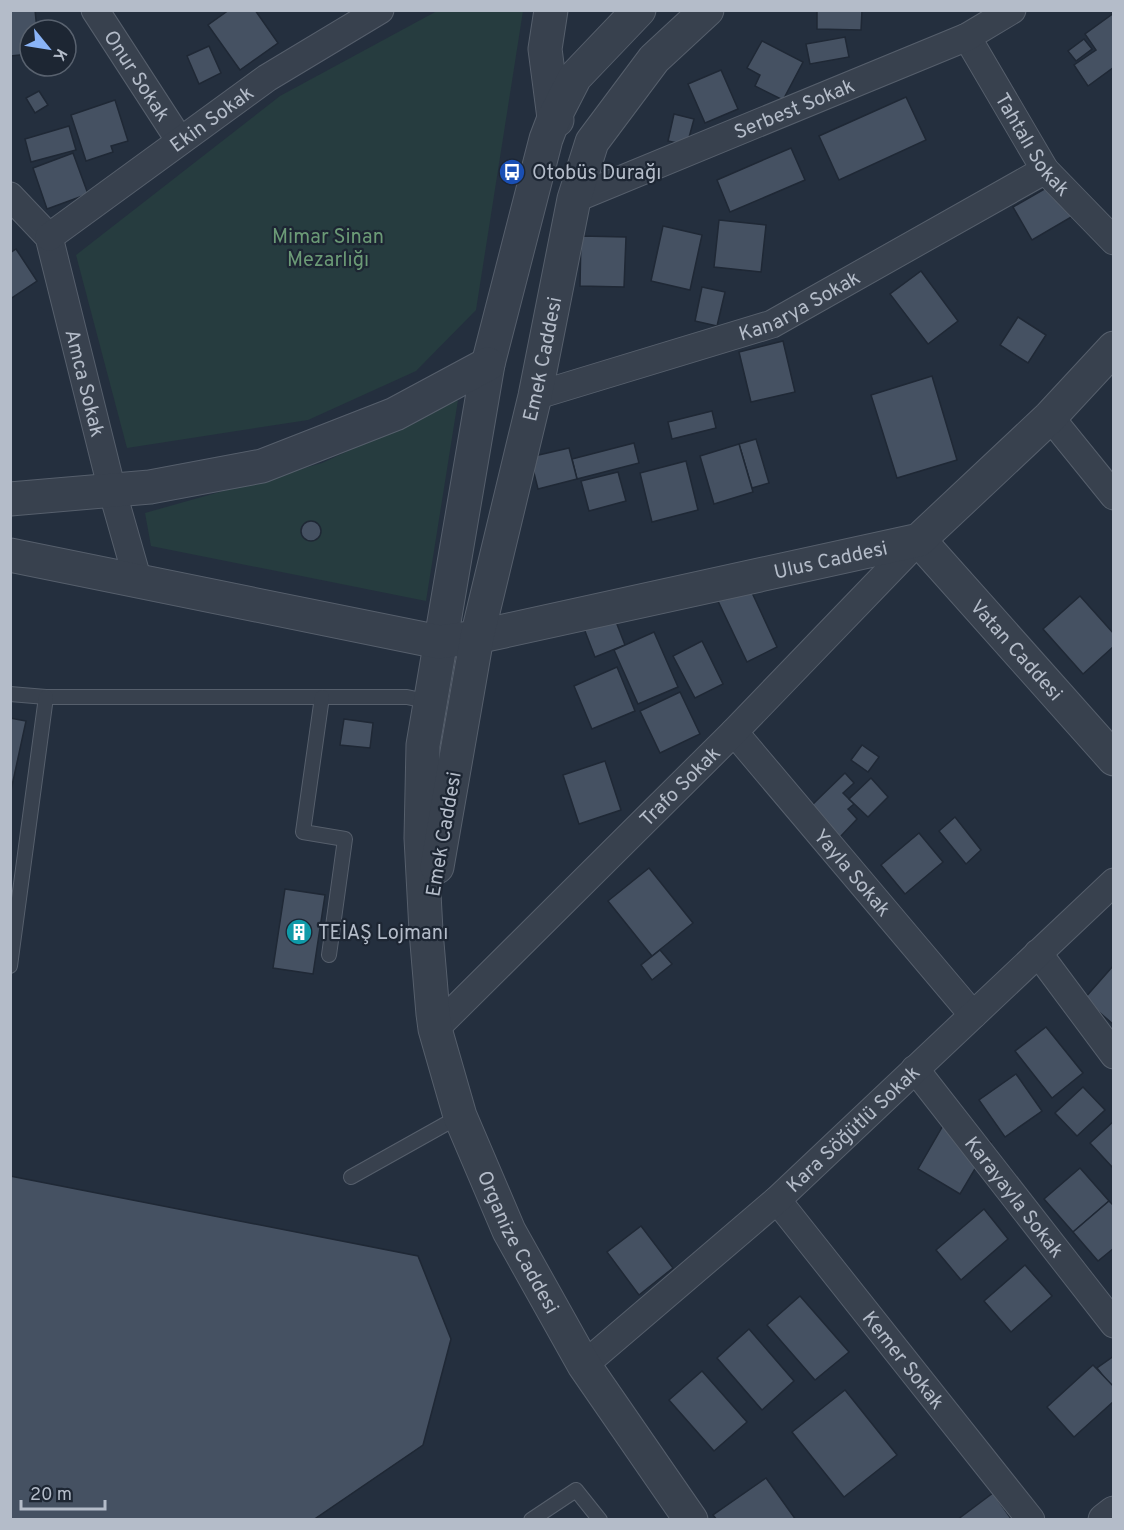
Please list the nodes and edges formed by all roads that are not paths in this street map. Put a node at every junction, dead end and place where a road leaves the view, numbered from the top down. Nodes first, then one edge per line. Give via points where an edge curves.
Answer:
1 (95, 10) edge
2 (380, 10) edge
3 (550, 10) edge
4 (639, 10) edge
5 (707, 10) edge
6 (1012, 10) edge
7 (967, 37) junction
8 (554, 118) junction
9 (180, 141) junction
10 (592, 142) junction
11 (1045, 170) junction
12 (10, 196) edge
13 (574, 200) junction
14 (49, 237) junction
15 (1113, 241) edge
16 (1113, 348) edge
17 (488, 364) junction
18 (535, 396) junction
19 (1050, 417) junction
20 (112, 490) junction
21 (1113, 496) edge
22 (10, 499) edge
23 (919, 540) junction
24 (10, 555) edge
25 (138, 581) junction
26 (477, 637) junction
27 (439, 642) junction
28 (10, 694) edge
29 (46, 697) junction
30 (322, 697) junction
31 (430, 702) junction
32 (734, 732) junction
33 (1113, 759) edge
34 (1113, 882) edge
35 (426, 931) junction
36 (1038, 953) junction
37 (329, 955) dead end
38 (10, 966) edge
39 (973, 1015) junction
40 (435, 1029) junction
41 (1113, 1055) edge
42 (915, 1069) junction
43 (460, 1116) junction
44 (351, 1177) dead end
45 (777, 1200) junction
46 (1113, 1324) edge
47 (584, 1365) junction
48 (1113, 1513) edge
49 (531, 1520) edge
50 (600, 1520) edge
51 (691, 1520) edge
52 (1031, 1520) edge
53 (1105, 1520) edge

1 - 9 street, Onur Sokak
2 - 9 street, Ekin Sokak via 267,78
3 - 8 street via 545,49
4 - 8 street, Emek Caddesi via 575,78
5 - 10 street, Emek Caddesi via 654,59
6 - 7 street, Serbest Sokak
7 - 11 street, Tahtalı Sokak
7 - 13 street, Serbest Sokak
8 - 10 street
8 - 17 street, Emek Caddesi
9 - 14 street, Ekin Sokak
10 - 13 street, Emek Caddesi
11 - 15 street, Tahtalı Sokak
11 - 18 street, Kanarya Sokak via 772,324
12 - 14 street, Amca Sokak
13 - 18 street, Emek Caddesi
14 - 20 street, Amca Sokak
16 - 19 street
17 - 20 street via 395,414 262,466 150,487
17 - 27 street, Emek Caddesi
18 - 26 street, Emek Caddesi
19 - 21 street
19 - 23 street
20 - 22 street
20 - 25 street, Amca Sokak
23 - 26 street, Ulus Caddesi
23 - 32 street, Trafo Sokak
23 - 33 street, Vatan Caddesi
24 - 25 street, Ulus Caddesi
25 - 27 street, Ulus Caddesi
26 - 27 street, Ulus Caddesi
26 - 35 street, Emek Caddesi
27 - 31 street, Emek Caddesi
28 - 29 lane
29 - 30 lane
29 - 38 lane
30 - 31 lane via 407,697
30 - 37 lane via 303,832 345,839
31 - 35 street, Emek Caddesi via 423,745 421,827
32 - 39 street, Yayla Sokak
32 - 40 street, Trafo Sokak
34 - 36 street, Kara Söğütlü Sokak
35 - 40 street, Organize Caddesi
36 - 39 street, Kara Söğütlü Sokak
36 - 41 street
39 - 42 street, Kara Söğütlü Sokak
40 - 43 street, Organize Caddesi
42 - 45 street, Kara Söğütlü Sokak
42 - 46 street, Karayayla Sokak
43 - 44 lane
43 - 47 street, Organize Caddesi via 509,1231
45 - 47 street, Kara Söğütlü Sokak
45 - 52 street, Kemer Sokak
47 - 51 street, Organize Caddesi
48 - 53 street
49 - 50 lane via 576,1490

